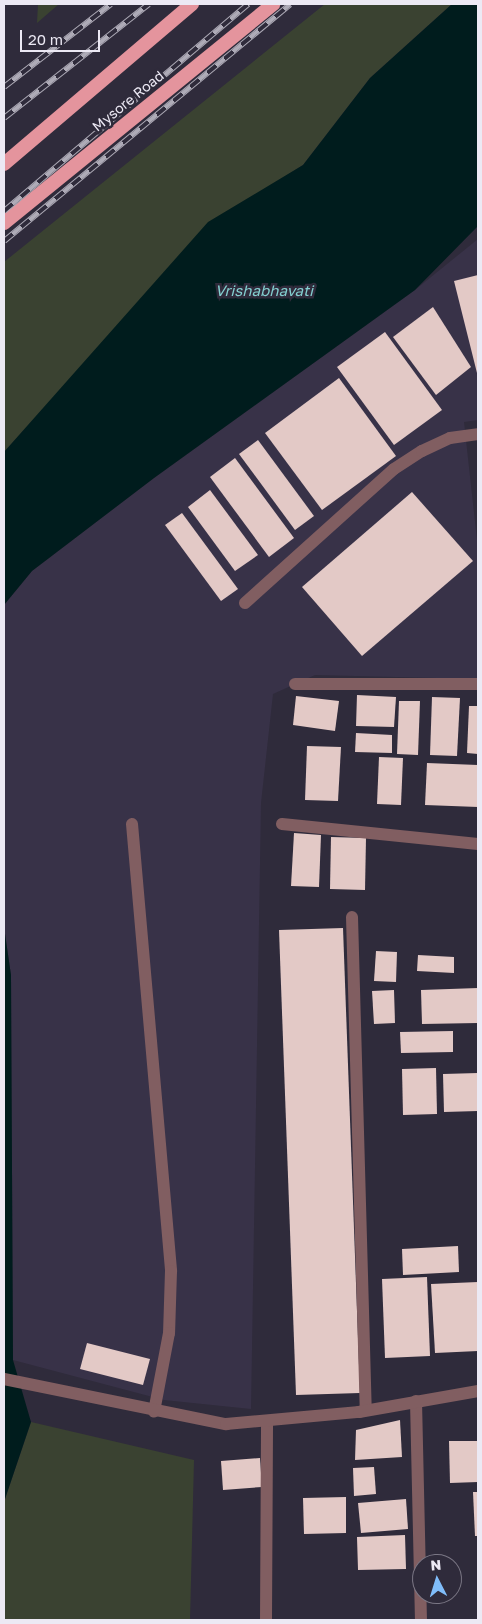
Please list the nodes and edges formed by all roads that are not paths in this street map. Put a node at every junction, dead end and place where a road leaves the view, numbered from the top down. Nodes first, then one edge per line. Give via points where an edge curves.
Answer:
1 (192, 4) edge
2 (274, 4) edge
3 (4, 164) edge
4 (4, 223) edge
5 (478, 434) edge
6 (245, 603) dead end
7 (295, 684) dead end
8 (478, 684) edge
9 (132, 824) dead end
10 (282, 824) dead end
11 (478, 844) edge
12 (352, 917) dead end
13 (4, 1379) edge
14 (478, 1391) edge
15 (416, 1402) junction
16 (366, 1410) junction
17 (154, 1412) junction
18 (267, 1422) junction
19 (266, 1620) edge
20 (421, 1620) edge

1 - 3 highway
2 - 4 highway, Mysore Road
5 - 6 street via 450,438 422,450 394,469
7 - 8 street
9 - 17 street via 172,1271 169,1333
10 - 11 street
12 - 16 street
13 - 17 street
14 - 15 street
15 - 16 street
15 - 20 street
16 - 18 street
17 - 18 street via 226,1424
18 - 19 street

